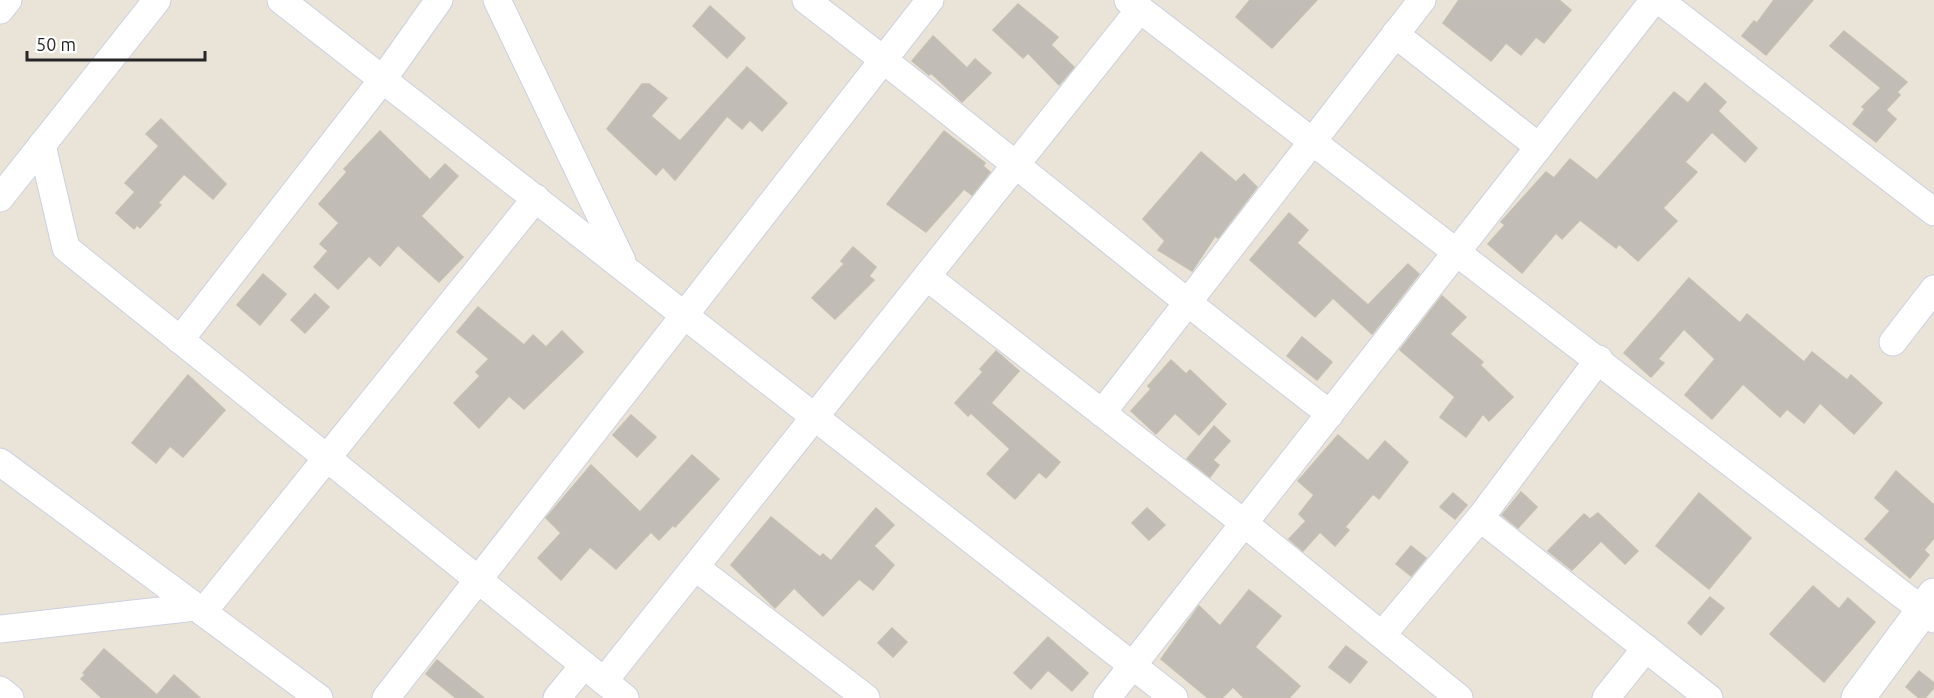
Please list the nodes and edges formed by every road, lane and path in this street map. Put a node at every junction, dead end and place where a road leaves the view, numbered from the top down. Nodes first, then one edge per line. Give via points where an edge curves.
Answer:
1 (8, 0) edge
2 (157, 0) edge
3 (281, 0) edge
4 (440, 0) edge
5 (497, 0) edge
6 (806, 0) edge
7 (930, 0) edge
8 (1422, 0) edge
9 (1654, 0) edge
10 (1659, 0) edge
11 (1134, 4) edge
12 (0, 10) edge
13 (1395, 34) junction
14 (884, 59) junction
15 (383, 80) junction
16 (1313, 141) junction
17 (42, 146) junction
18 (1539, 147) junction
19 (1016, 166) junction
20 (0, 198) edge
21 (536, 198) junction
22 (1934, 212) edge
23 (1457, 250) junction
24 (625, 268) junction
25 (927, 277) junction
26 (1934, 290) edge
27 (1187, 304) junction
28 (685, 314) junction
29 (180, 340) junction
30 (1893, 342) dead end
31 (1599, 359) junction
32 (1102, 413) junction
33 (1330, 414) junction
34 (816, 417) junction
35 (326, 459) junction
36 (0, 462) edge
37 (1480, 518) junction
38 (1244, 523) junction
39 (695, 567) junction
40 (477, 581) junction
41 (1930, 608) edge
42 (199, 609) junction
43 (0, 629) edge
44 (1382, 635) junction
45 (1646, 648) junction
46 (1132, 666) junction
47 (594, 673) junction
48 (0, 690) edge
49 (10, 698) edge
50 (319, 698) edge
51 (386, 698) edge
52 (557, 698) edge
53 (625, 698) edge
54 (867, 698) edge
55 (1107, 698) edge
56 (1174, 698) edge
57 (1459, 698) edge
58 (1606, 698) edge
59 (1709, 698) edge
60 (1858, 698) edge

1 - 12 street
2 - 17 street
3 - 15 street
4 - 15 street
5 - 24 street
6 - 14 street
7 - 14 street
8 - 13 street
9 - 18 street
10 - 22 street
11 - 16 street
11 - 19 street
13 - 16 street
13 - 18 street
14 - 19 street
14 - 28 street
15 - 21 street
15 - 29 street
16 - 23 street
16 - 27 street
17 - 20 street
17 - 29 street via 66,248
18 - 23 street
19 - 25 street
19 - 27 street
21 - 24 street
21 - 35 street
23 - 31 street
23 - 33 street
24 - 28 street
25 - 32 street
25 - 34 street
26 - 30 street
27 - 32 street
27 - 33 street
28 - 34 street
28 - 40 street
29 - 35 street
31 - 37 street
31 - 41 street
32 - 38 street
33 - 38 street
34 - 39 street
34 - 46 street
35 - 40 street
35 - 42 street
36 - 42 street
37 - 44 street
37 - 45 street
38 - 44 street
38 - 46 street
39 - 47 street
39 - 54 street
40 - 47 street
40 - 51 street
41 - 60 street
42 - 43 street
42 - 50 street
44 - 57 street
45 - 58 street
45 - 59 street
46 - 55 street
46 - 56 street
47 - 52 street
47 - 53 street
48 - 49 street

